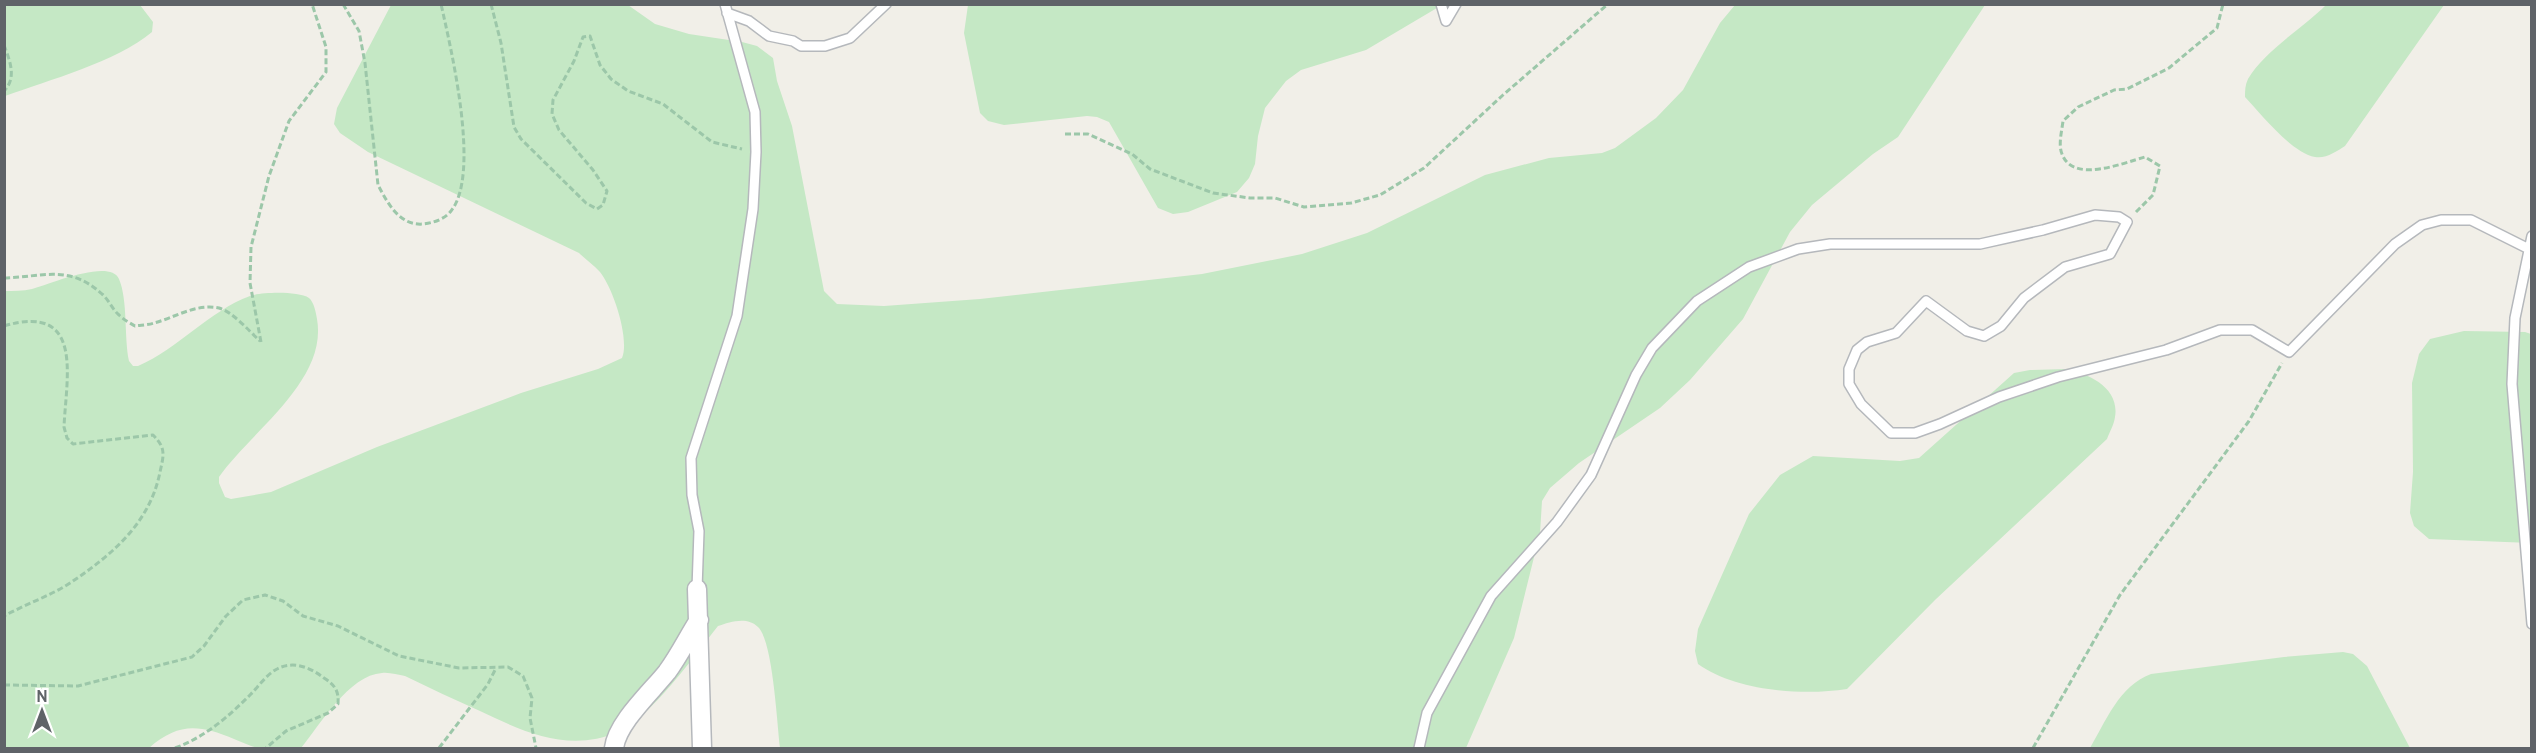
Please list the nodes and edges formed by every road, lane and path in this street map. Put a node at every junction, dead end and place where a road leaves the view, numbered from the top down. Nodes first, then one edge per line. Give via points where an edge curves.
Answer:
1 (312, 4) edge
2 (343, 4) edge
3 (441, 4) edge
4 (490, 4) edge
5 (886, 4) edge
6 (1441, 4) edge
7 (1456, 4) edge
8 (1608, 4) edge
9 (2223, 4) edge
10 (726, 9) edge
11 (4, 45) edge
12 (4, 91) edge
13 (1065, 134) dead end
14 (756, 152) junction
15 (2127, 222) junction
16 (2532, 236) edge
17 (2529, 249) junction
18 (4, 278) edge
19 (4, 326) edge
20 (2289, 352) junction
21 (697, 590) joint
22 (4, 616) edge
23 (699, 620) junction
24 (2532, 624) edge
25 (496, 668) junction
26 (4, 686) edge
27 (176, 748) edge
28 (266, 748) edge
29 (439, 748) edge
30 (536, 748) edge
31 (614, 748) edge
32 (702, 748) edge
33 (1419, 748) edge
34 (2033, 748) edge

1 - 18 path via 326,47 326,72 289,121 269,176 251,247 250,283 261,342 219,308 135,326 119,315 92,284 72,275
2 - 3 path via 359,31 378,185 401,218 413,225 435,222 450,213 458,201 462,178 464,134 458,83
4 - 14 path via 501,43 514,127 521,139 586,203 597,209 603,205 607,191 559,130 552,114 553,100 583,37 590,36 600,65 628,91 663,104 712,142
5 - 10 lane via 850,38 825,46 801,46 769,36
6 - 7 lane via 1446,21
8 - 13 path via 1424,168 1380,195 1351,203 1304,207 1275,198 1213,193 1150,170 1132,154 1088,134
9 - 15 path via 2217,28 2169,68 2078,107 2063,121 2061,153 2070,166 2088,171 2145,157 2160,166 2153,195
10 - 14 lane via 755,112
11 - 12 path via 12,64 12,78
14 - 21 lane via 753,209 737,316 691,458 692,495 699,531
15 - 20 lane via 2110,254 2065,267 2024,298 2001,326 1984,336 1967,331 1926,301 1896,333 1867,342 1857,350 1849,369 1849,384 1861,404 1891,433 1915,433 1999,397 2166,350 2220,330 2252,330
15 - 33 lane via 2119,217 2095,215 1980,244 1830,244 1798,249 1749,267 1697,301 1652,348 1591,475 1557,522 1491,596 1427,713
16 - 17 lane
17 - 20 lane via 2471,220 2441,220 2422,225 2395,244
17 - 24 lane via 2515,318 2512,384
19 - 22 path via 27,321 45,324 57,330 65,341 64,427 66,438 73,444 153,435 162,443 164,455 146,514 120,544 69,584
20 - 34 path via 2248,421 2120,595
21 - 23 street
23 - 31 street via 668,671 615,740
23 - 32 street
25 - 26 path via 459,668 399,656 265,596 243,600 192,657 78,686
25 - 29 path
25 - 30 path via 508,667 523,676 532,698 530,718
27 - 28 path via 193,742 229,716 276,669 293,665 311,668 334,684 338,704 328,713 286,731

